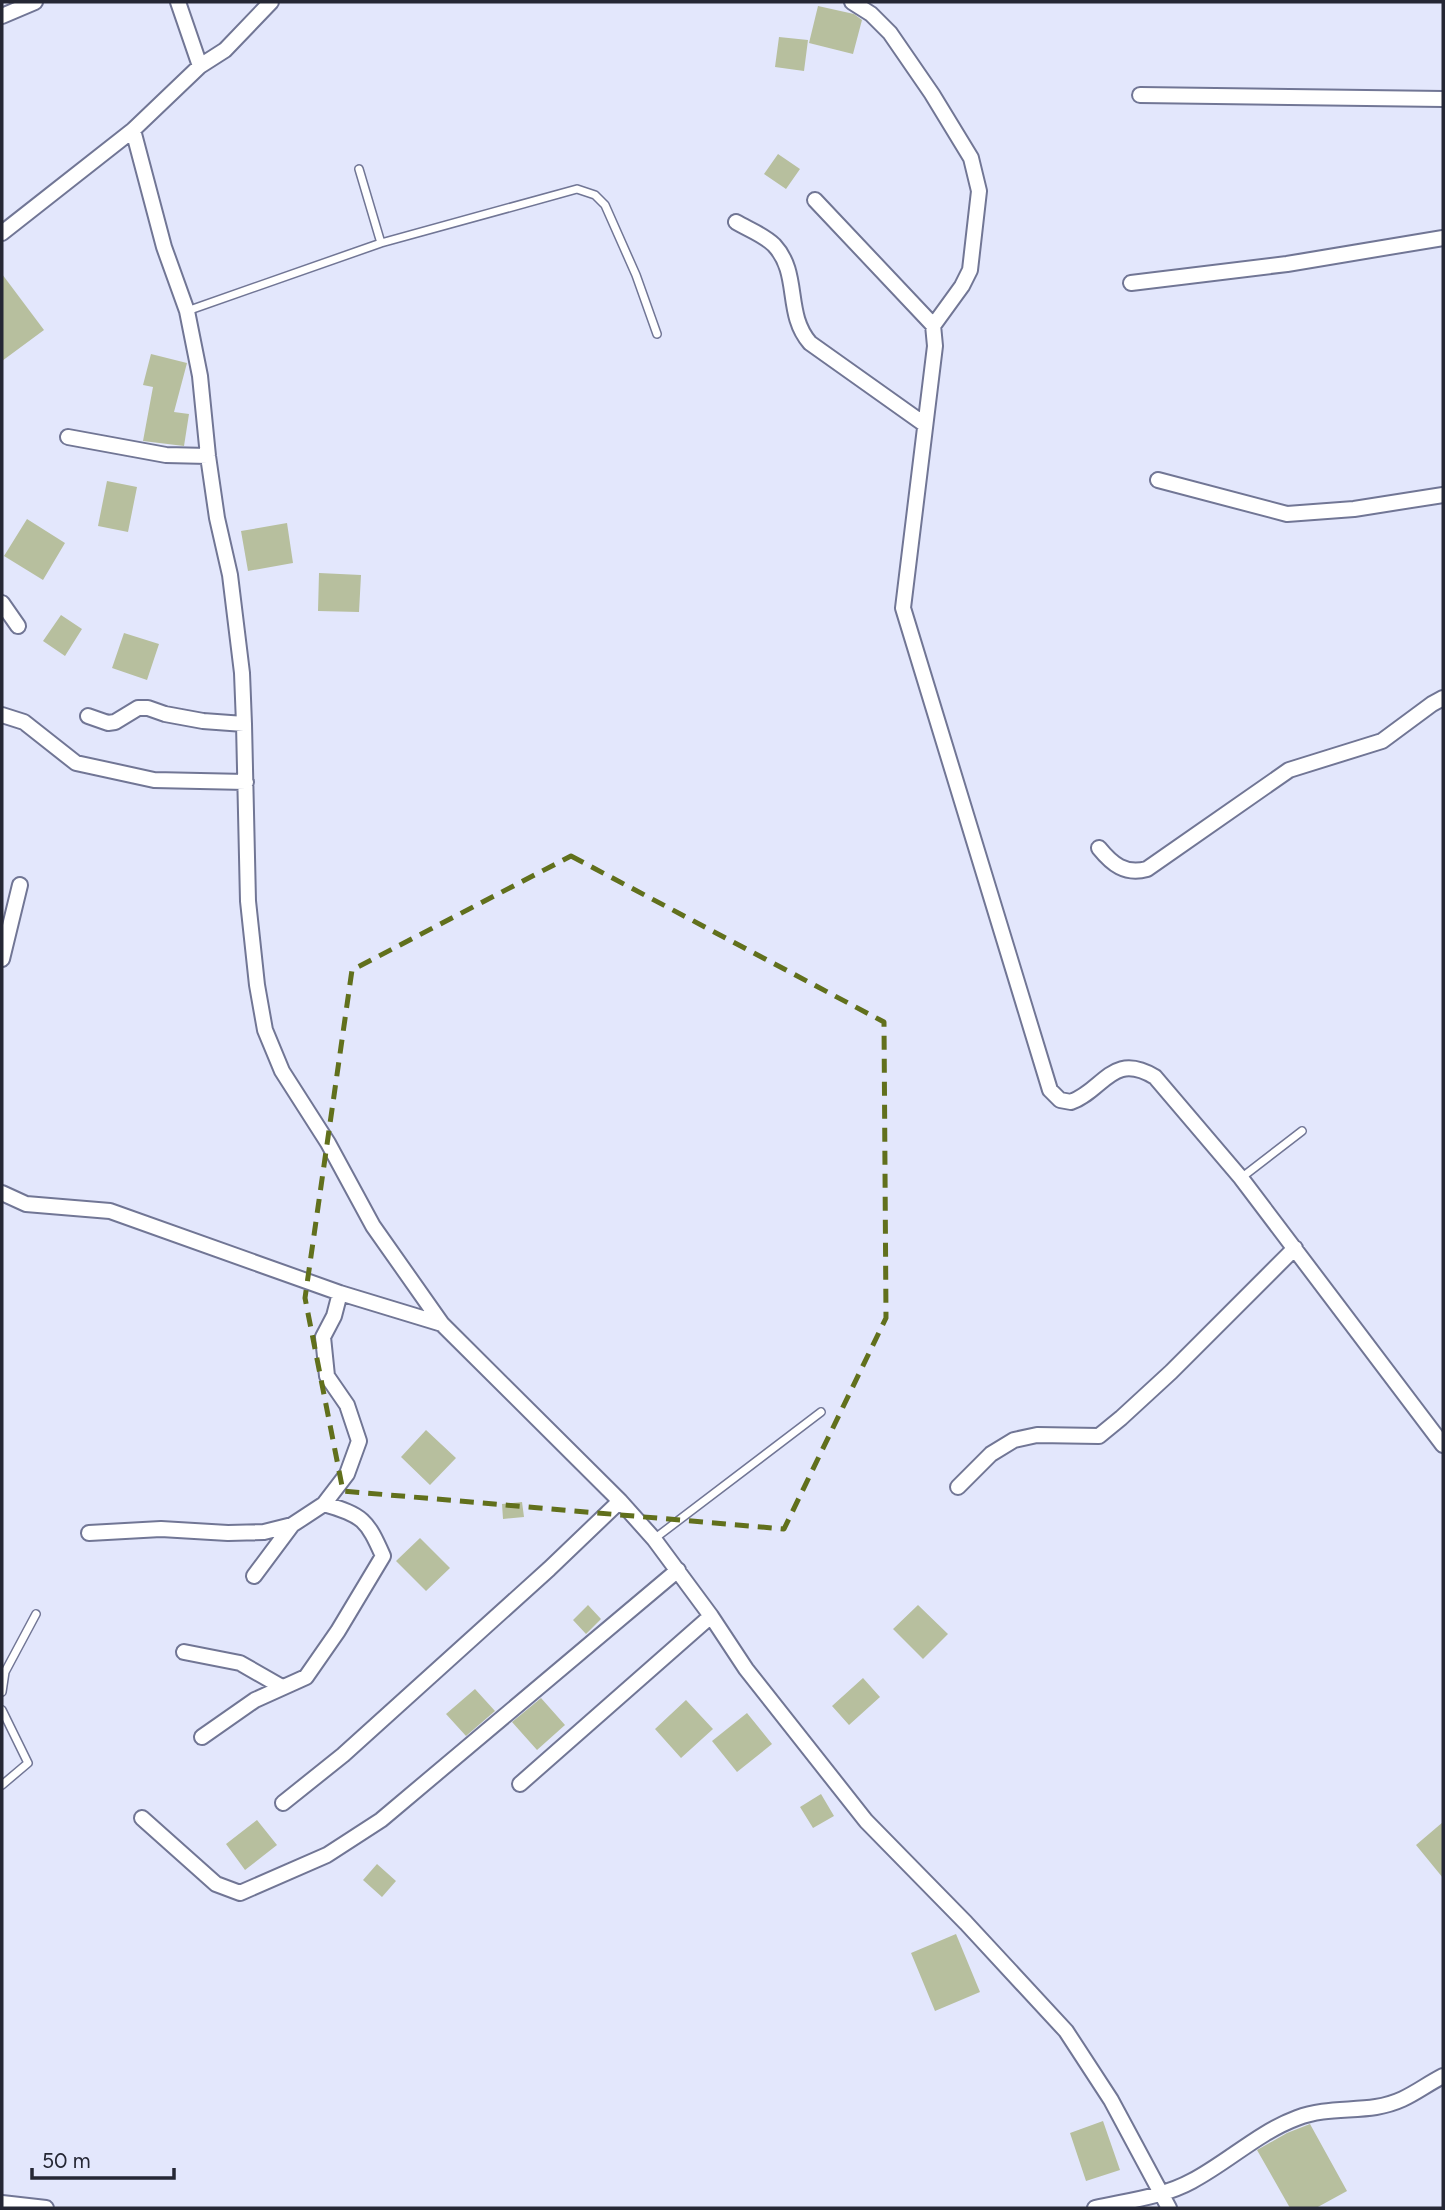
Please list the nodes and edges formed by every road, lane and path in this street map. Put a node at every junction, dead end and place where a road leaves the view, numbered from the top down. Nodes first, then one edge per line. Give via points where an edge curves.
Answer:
1 (35, 2) edge
2 (178, 2) edge
3 (271, 2) edge
4 (852, 2) edge
5 (2, 16) edge
6 (200, 66) junction
7 (1140, 96) dead end
8 (1443, 99) edge
9 (133, 130) junction
10 (359, 169) dead end
11 (815, 200) dead end
12 (736, 222) dead end
13 (2, 233) edge
14 (1443, 238) edge
15 (381, 243) junction
16 (1131, 283) dead end
17 (187, 311) junction
18 (933, 326) junction
19 (657, 334) dead end
20 (924, 424) junction
21 (68, 437) dead end
22 (208, 456) junction
23 (1158, 480) dead end
24 (1443, 495) edge
25 (2, 603) edge
26 (18, 626) dead end
27 (1443, 698) edge
28 (2, 715) edge
29 (88, 716) dead end
30 (244, 724) junction
31 (246, 782) junction
32 (1099, 848) dead end
33 (20, 885) dead end
34 (2, 959) edge
35 (1302, 1131) dead end
36 (1241, 1178) junction
37 (2, 1193) edge
38 (1295, 1248) junction
39 (340, 1293) junction
40 (442, 1324) junction
41 (821, 1412) dead end
42 (1443, 1444) edge
43 (958, 1487) dead end
44 (620, 1501) junction
45 (324, 1504) junction
46 (292, 1525) junction
47 (89, 1533) dead end
48 (654, 1539) junction
49 (678, 1570) junction
50 (254, 1576) dead end
51 (36, 1614) dead end
52 (711, 1616) junction
53 (184, 1652) dead end
54 (282, 1687) junction
55 (2, 1692) edge
56 (2, 1710) edge
57 (202, 1737) dead end
58 (520, 1784) dead end
59 (2, 1785) edge
60 (283, 1803) dead end
61 (142, 1818) dead end
62 (1443, 2076) edge
63 (1160, 2194) junction
64 (2, 2203) edge
65 (46, 2208) edge
66 (1095, 2208) edge
67 (1169, 2208) edge

1 - 5 street
2 - 6 street
3 - 6 street via 225,50
4 - 18 street via 890,33 932,94 974,169 979,191 971,270
6 - 9 street
7 - 8 street
9 - 13 street
9 - 17 street via 164,247
10 - 15 lane
11 - 18 street
12 - 20 street via 771,242 782,258 798,327 810,343
14 - 16 street
15 - 17 lane
15 - 19 lane via 565,191 589,192 605,205
17 - 22 street via 200,376
18 - 20 street via 935,346
20 - 36 street via 903,608 1048,1086 1057,1098 1070,1101 1119,1069 1146,1072 1162,1084
21 - 22 street via 166,455
22 - 30 street via 230,575
23 - 24 street via 1287,514
25 - 26 street
27 - 32 street via 1382,741 1289,770 1147,869 1121,868
28 - 31 street via 24,722 76,763 155,780
29 - 30 street via 108,723 138,708 148,708
30 - 31 street
31 - 40 street via 248,901 257,985 269,1040 282,1071 373,1226
33 - 34 street
35 - 36 lane
36 - 38 street
37 - 39 street via 26,1204 110,1211
38 - 42 street
38 - 43 street via 1121,1419 1098,1436 1037,1435 1014,1440 991,1454
39 - 40 street
39 - 45 street via 323,1337 327,1376 347,1405 359,1441 347,1474
40 - 44 street
41 - 48 lane
44 - 48 street
44 - 60 street via 343,1755
45 - 46 street
45 - 54 street via 350,1511 371,1527 383,1556 306,1677
46 - 47 street via 264,1532 161,1529
46 - 50 street
48 - 49 street
49 - 52 street
49 - 61 street via 382,1820 327,1855 240,1893 216,1884
51 - 55 lane via 5,1672
52 - 58 street
52 - 63 street via 746,1669 866,1821 1066,2031 1111,2100
53 - 54 street via 240,1663
54 - 57 street
56 - 59 lane via 28,1763
62 - 63 street via 1400,2101 1298,2117 1191,2182
63 - 66 street
63 - 67 street
64 - 65 street

